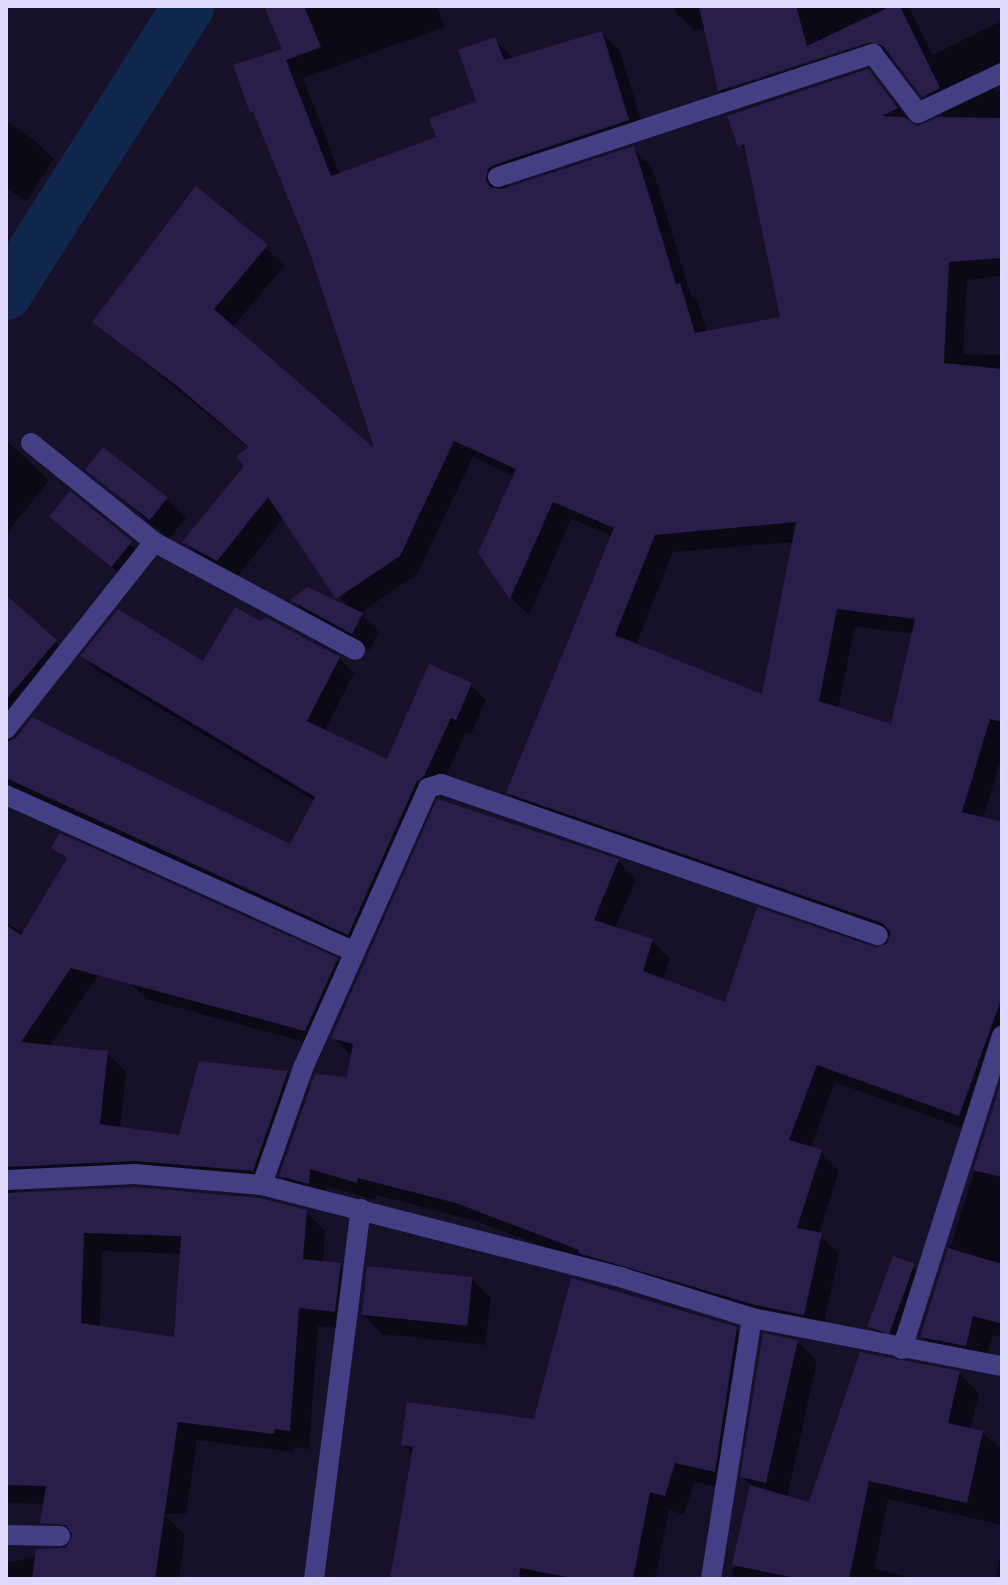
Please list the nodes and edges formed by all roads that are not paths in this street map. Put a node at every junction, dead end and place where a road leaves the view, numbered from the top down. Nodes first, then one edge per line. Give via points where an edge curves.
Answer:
1 (1002, 73) edge
2 (498, 177) dead end
3 (31, 443) dead end
4 (154, 542) junction
5 (355, 650) dead end
6 (6, 729) edge
7 (6, 795) edge
8 (878, 935) dead end
9 (353, 951) junction
10 (1002, 1036) edge
11 (6, 1180) edge
12 (262, 1185) junction
13 (361, 1209) junction
14 (752, 1318) junction
15 (902, 1349) junction
16 (1002, 1366) edge
17 (6, 1535) edge
18 (60, 1536) dead end
19 (314, 1579) edge
20 (711, 1579) edge

1 - 2 street via 918,113 873,54
3 - 4 street
4 - 5 street
4 - 6 street
7 - 9 street
8 - 9 street via 441,784 428,788
9 - 12 street via 303,1068
10 - 15 street
11 - 12 street via 135,1174
12 - 13 street
13 - 14 street
13 - 19 street
14 - 15 street
14 - 20 street
15 - 16 street
17 - 18 street

